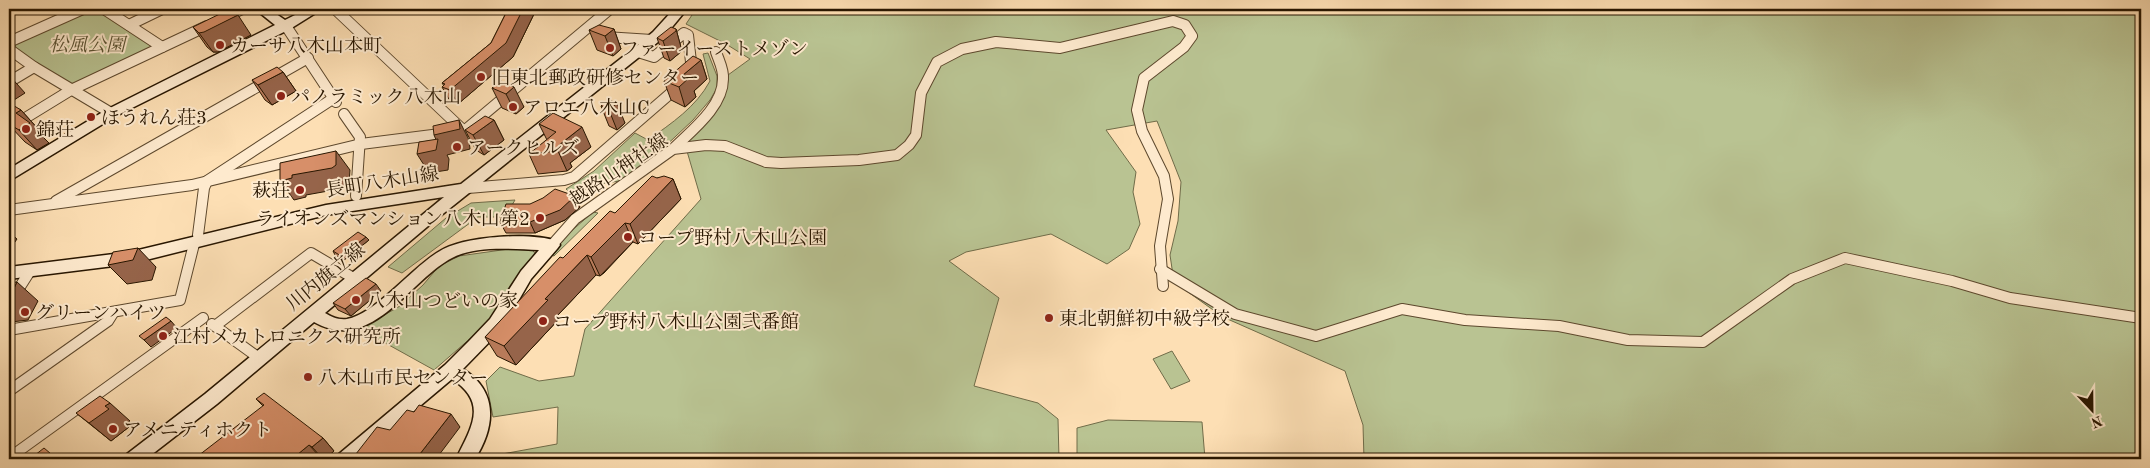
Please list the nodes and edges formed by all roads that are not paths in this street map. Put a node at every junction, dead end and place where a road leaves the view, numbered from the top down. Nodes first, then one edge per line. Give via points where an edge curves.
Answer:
1 (83, 9) edge
2 (104, 9) edge
3 (162, 9) edge
4 (242, 9) edge
5 (261, 9) edge
6 (316, 9) edge
7 (335, 9) edge
8 (610, 9) edge
9 (681, 9) edge
10 (129, 25) junction
11 (286, 26) junction
12 (588, 37) junction
13 (652, 40) junction
14 (9, 42) edge
15 (162, 47) junction
16 (9, 49) edge
17 (638, 52) junction
18 (716, 52) dead end
19 (308, 58) junction
20 (34, 67) junction
21 (9, 82) edge
22 (71, 90) junction
23 (111, 113) junction
24 (344, 114) dead end
25 (9, 128) edge
26 (464, 131) junction
27 (361, 144) junction
28 (673, 148) junction
29 (9, 176) edge
30 (207, 182) junction
31 (468, 188) junction
32 (356, 196) junction
33 (50, 204) junction
34 (9, 210) edge
35 (196, 239) junction
36 (552, 245) junction
37 (9, 265) edge
38 (1160, 268) junction
39 (30, 271) junction
40 (9, 273) edge
41 (355, 278) junction
42 (1163, 286) dead end
43 (9, 304) edge
44 (113, 313) junction
45 (312, 313) junction
46 (2141, 318) edge
47 (215, 326) junction
48 (9, 330) edge
49 (259, 358) junction
50 (451, 370) junction
51 (9, 391) edge
52 (9, 458) edge
53 (133, 459) edge
54 (345, 459) edge
55 (465, 459) edge

1 - 14 street
2 - 10 street
3 - 10 street
4 - 15 street
5 - 11 street
6 - 11 street
7 - 26 street
8 - 12 street
9 - 13 street, 川内旗立線
10 - 15 street
11 - 19 street
11 - 23 street
12 - 13 street
12 - 26 street
13 - 17 street, 川内旗立線
15 - 22 street
16 - 20 street
17 - 31 street, 川内旗立線
17 - 31 street via 654,57 684,33 688,34 691,73 582,171 564,180
18 - 28 street via 724,81 720,90 705,114
19 - 30 street via 335,100
19 - 33 street
20 - 21 street
20 - 22 street
22 - 23 street
22 - 25 street
23 - 29 street
24 - 27 street via 360,137
26 - 27 street
27 - 30 street
27 - 32 street
28 - 36 street, 越路山神社線 via 575,219
28 - 38 street, 越路山神社線 via 706,144 724,146 766,162 782,163 897,155 909,146 916,135 921,93 937,62 962,49 996,42 1060,48 1148,26 1181,22 1188,26 1192,36 1184,47 1144,78 1137,110 1142,131 1164,176 1168,199 1160,246
30 - 33 street
30 - 35 street
31 - 32 street via 416,189
31 - 35 street, 長町八木山線 via 345,206
31 - 41 street, 川内旗立線
32 - 35 street
33 - 34 street
35 - 37 street
35 - 39 street, 長町八木山線 via 105,262
35 - 44 street via 180,300
36 - 45 street via 530,242 454,251 437,261 384,306 356,322 336,326
36 - 50 street via 526,275 496,324
38 - 42 street, 越路山神社線
38 - 46 street via 1236,314 1316,336 1402,308 1465,320 1559,326 1628,340 1703,342 1792,279 1845,258 1952,281 2010,298
39 - 40 street, 長町八木山線
39 - 43 street
41 - 45 street, 川内旗立線
41 - 47 street via 311,253
44 - 48 street
44 - 51 street via 108,321
45 - 49 street, 川内旗立線
47 - 49 street
47 - 52 street via 201,316
49 - 53 street, 川内旗立線
50 - 54 street
50 - 55 street via 475,389 482,407 481,427

